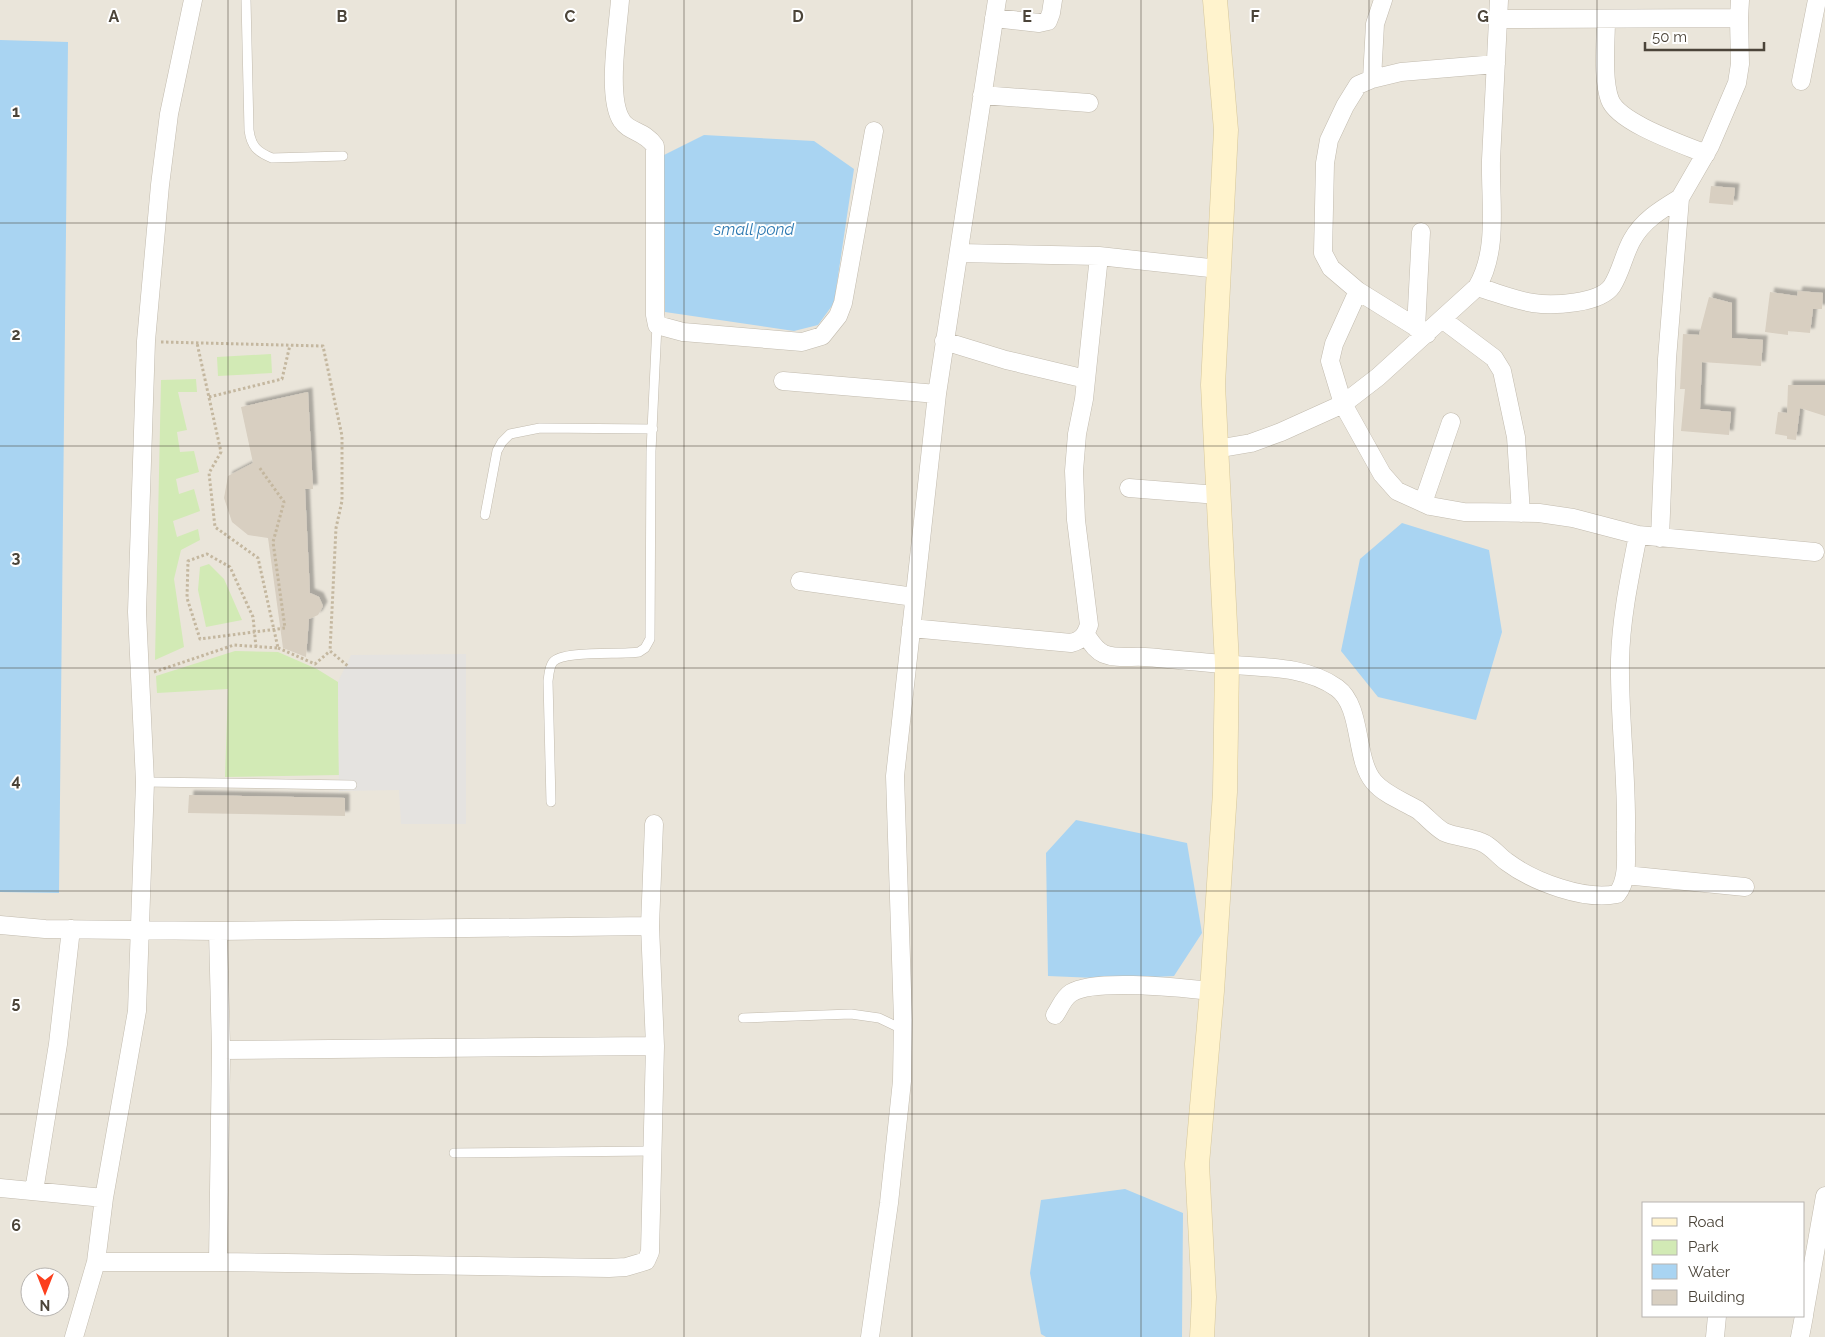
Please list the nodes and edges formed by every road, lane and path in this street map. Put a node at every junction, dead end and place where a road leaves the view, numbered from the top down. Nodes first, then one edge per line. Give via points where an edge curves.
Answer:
1 (193, 0) edge
2 (246, 0) edge
3 (620, 0) edge
4 (997, 0) edge
5 (1052, 0) edge
6 (1215, 0) edge
7 (1383, 0) edge
8 (1499, 0) edge
9 (1740, 0) edge
10 (1817, 0) edge
11 (994, 18) junction
12 (1739, 18) junction
13 (1606, 19) junction
14 (1498, 20) junction
15 (1496, 64) junction
16 (1372, 79) junction
17 (1801, 81) dead end
18 (982, 94) junction
19 (1089, 103) dead end
20 (874, 131) dead end
21 (1706, 154) junction
22 (343, 156) dead end
23 (1680, 198) junction
24 (1421, 232) dead end
25 (959, 253) junction
26 (1099, 256) junction
27 (1219, 269) junction
28 (1477, 287) junction
29 (1358, 291) junction
30 (1442, 319) junction
31 (657, 325) junction
32 (1422, 331) junction
33 (146, 341) junction
34 (944, 341) junction
35 (197, 343) junction
36 (290, 345) junction
37 (1086, 379) junction
38 (783, 382) dead end
39 (937, 394) junction
40 (209, 397) junction
41 (1343, 404) junction
42 (1451, 422) dead end
43 (653, 429) junction
44 (1216, 450) junction
45 (259, 468) dead end
46 (1129, 488) dead end
47 (1218, 495) junction
48 (1423, 503) junction
49 (1521, 513) junction
50 (485, 514) dead end
51 (1638, 535) junction
52 (1660, 538) junction
53 (1815, 552) dead end
54 (800, 581) dead end
55 (914, 597) junction
56 (911, 628) junction
57 (1086, 635) junction
58 (256, 647) junction
59 (278, 648) junction
60 (330, 652) junction
61 (1227, 664) junction
62 (349, 667) dead end
63 (140, 671) junction
64 (144, 782) junction
65 (352, 785) dead end
66 (551, 802) dead end
67 (654, 824) dead end
68 (1625, 875) junction
69 (1744, 887) dead end
70 (0, 925) edge
71 (650, 926) junction
72 (71, 929) junction
73 (139, 930) junction
74 (218, 931) junction
75 (1212, 990) junction
76 (1055, 1015) dead end
77 (743, 1018) dead end
78 (902, 1029) junction
79 (655, 1046) junction
80 (221, 1050) junction
81 (652, 1151) junction
82 (454, 1153) dead end
83 (0, 1188) edge
84 (34, 1191) junction
85 (1825, 1196) edge
86 (104, 1198) junction
87 (96, 1262) junction
88 (218, 1262) junction
89 (1805, 1309) edge
90 (1717, 1317) edge
91 (1804, 1317) edge
92 (74, 1337) edge
93 (870, 1337) edge
94 (1202, 1337) edge
95 (1715, 1337) edge
96 (1800, 1337) edge

1 - 33 street via 169,114
2 - 22 lane via 250,141 262,154 272,158
3 - 31 street via 614,77 616,105 624,124 649,137 655,146
4 - 11 street
5 - 11 street via 1048,21
6 - 27 street via 1226,130
7 - 16 street via 1375,24
8 - 14 street
9 - 12 street
10 - 17 street
11 - 18 street
12 - 13 street
12 - 21 street via 1737,83
13 - 14 street
13 - 21 street via 1606,87 1617,112 1631,122
14 - 15 street
15 - 16 street via 1401,72
15 - 28 street via 1491,253
16 - 29 street via 1358,85 1345,106 1329,140 1325,163 1323,253 1330,268
18 - 19 street
18 - 25 street
20 - 31 street via 843,304 822,336 802,342 683,332
21 - 23 street
23 - 28 street via 1641,226 1611,287 1601,295 1568,304 1533,303
23 - 52 street via 1667,359
24 - 32 street
25 - 26 street
25 - 34 street
26 - 27 street
26 - 37 street
27 - 44 street via 1213,385
28 - 30 street
29 - 32 street
29 - 41 street via 1330,361
30 - 32 street
30 - 49 street via 1494,358 1502,371 1516,437
31 - 43 lane
32 - 41 street via 1360,392
33 - 35 path
33 - 63 street via 137,612
34 - 37 street
34 - 39 street
35 - 36 path
35 - 40 path
36 - 40 path via 282,379
36 - 60 path via 323,346 342,436 342,501 336,528
37 - 57 street via 1074,471 1076,520 1089,625
38 - 39 street
39 - 55 street
40 - 59 path via 221,452 209,473 215,527 258,558
41 - 44 street via 1251,443
41 - 48 street via 1382,474 1397,491
42 - 48 street
43 - 50 lane via 540,428 510,434 498,451
43 - 66 lane via 650,639 639,652 570,655 553,662 548,681
44 - 47 street
45 - 58 path via 284,502 273,542 285,628 257,632 248,633 238,634 219,637 200,639 187,598 188,561 207,554 230,567 253,617 254,627 255,637
46 - 47 street
47 - 61 street
48 - 49 street via 1464,512
49 - 51 street via 1573,518
51 - 52 street
51 - 68 street via 1624,610 1620,660 1626,808
52 - 53 street
54 - 55 street
55 - 56 street
56 - 57 street via 1071,642
56 - 78 street via 895,776
57 - 61 street via 1096,649 1113,656
58 - 59 path
58 - 63 path via 234,645 155,672
59 - 60 path via 315,664
60 - 62 path
61 - 68 street via 1285,669 1323,679 1339,690 1349,702 1372,781 1445,832 1481,842 1527,874 1556,886 1593,895 1617,894
61 - 75 street via 1225,792
63 - 64 street
64 - 65 lane
64 - 73 street
67 - 71 street
68 - 69 street
70 - 72 street
71 - 74 street
71 - 79 street
72 - 73 street
72 - 84 street via 58,1044
73 - 74 street
73 - 86 street via 137,1011
74 - 80 street
75 - 76 street via 1140,985 1083,988 1070,993
75 - 94 street via 1197,1164 1204,1297
77 - 78 lane via 851,1014 879,1018
78 - 93 street via 902,1081
79 - 80 street
79 - 81 street
80 - 88 street
81 - 82 lane
81 - 88 street via 650,1252 646,1261 631,1266
83 - 84 street
84 - 86 street
85 - 89 street
86 - 87 street
87 - 88 street
87 - 92 street
90 - 95 street
91 - 96 street

